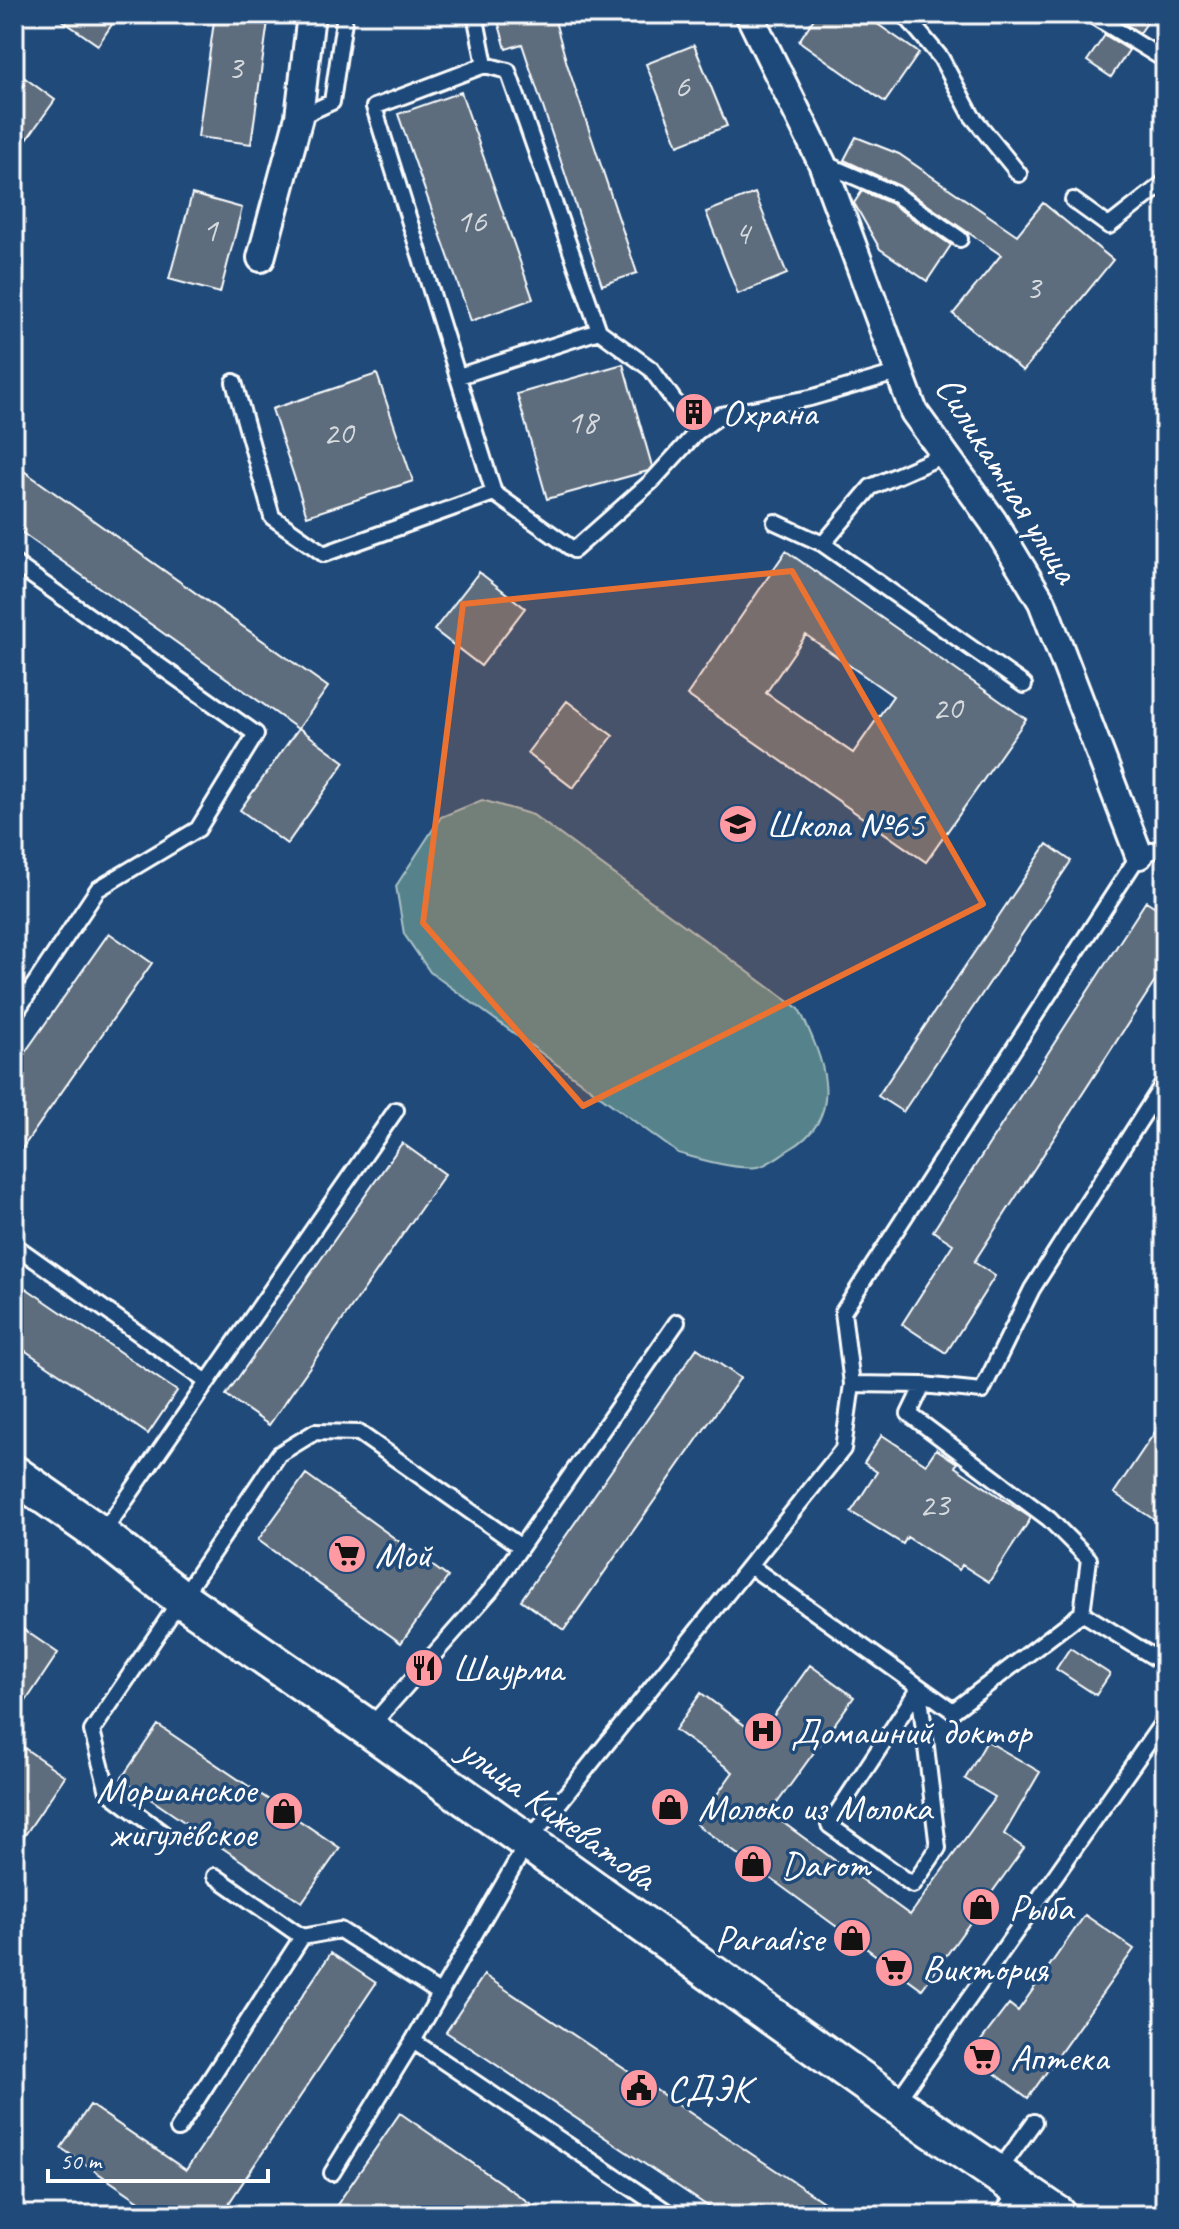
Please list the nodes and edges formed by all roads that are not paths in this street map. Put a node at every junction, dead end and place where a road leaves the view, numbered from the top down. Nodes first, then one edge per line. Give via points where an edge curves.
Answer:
1 (311, 14) edge
2 (345, 14) edge
3 (475, 14) edge
4 (749, 14) edge
5 (904, 14) edge
6 (1095, 14) edge
7 (1165, 60) edge
8 (485, 65) junction
9 (299, 117) junction
10 (822, 163) junction
11 (1019, 174) dead end
12 (1165, 182) edge
13 (1073, 200) dead end
14 (960, 239) dead end
15 (261, 258) dead end
16 (599, 331) junction
17 (900, 372) junction
18 (459, 376) junction
19 (234, 382) dead end
20 (697, 432) junction
21 (944, 455) junction
22 (494, 493) junction
23 (775, 522) dead end
24 (823, 544) junction
25 (14, 563) edge
26 (1024, 685) dead end
27 (1165, 847) edge
28 (1139, 855) junction
29 (14, 1015) edge
30 (1165, 1081) edge
31 (396, 1110) dead end
32 (14, 1245) edge
33 (677, 1322) dead end
34 (207, 1382) junction
35 (852, 1384) junction
36 (923, 1385) junction
37 (14, 1474) edge
38 (101, 1535) junction
39 (521, 1547) junction
40 (750, 1566) junction
41 (182, 1599) junction
42 (1082, 1613) junction
43 (1165, 1664) edge
44 (919, 1688) junction
45 (1165, 1719) edge
46 (368, 1728) junction
47 (164, 1834) dead end
48 (527, 1843) junction
49 (215, 1876) dead end
50 (302, 1937) junction
51 (441, 1994) junction
52 (413, 2041) junction
53 (895, 2104) junction
54 (1034, 2122) dead end
55 (178, 2129) dead end
56 (332, 2173) dead end
57 (1006, 2192) edge
58 (672, 2215) edge
59 (1058, 2215) edge

1 - 9 street
2 - 9 lane via 332,102
3 - 8 lane
4 - 10 street, Силикатная улица
5 - 11 lane via 941,58 972,116
6 - 7 lane
8 - 16 lane via 508,71
8 - 18 lane via 374,107
9 - 15 street
10 - 14 lane via 895,194
10 - 17 street, Силикатная улица
12 - 13 lane via 1109,226
16 - 18 lane
16 - 20 lane via 651,369
17 - 20 lane via 810,398 721,415
17 - 21 street, Силикатная улица via 914,412
18 - 22 lane
19 - 22 lane via 272,517 324,554
20 - 22 lane via 652,481 574,550
21 - 24 lane via 871,487
21 - 28 street, Силикатная улица via 993,521 1042,602
23 - 24 lane
24 - 26 lane
25 - 29 lane via 256,734 198,829 98,889
27 - 28 lane
28 - 35 lane via 843,1312
30 - 36 lane via 1032,1289 982,1391
31 - 34 lane
32 - 34 lane
33 - 39 lane
34 - 38 lane
35 - 36 lane
35 - 40 lane via 843,1449
36 - 42 lane via 909,1414 1049,1519 1089,1559
37 - 38 main road, улица Кижеватова
38 - 41 main road, улица Кижеватова
39 - 41 lane via 359,1433 315,1432 279,1454
39 - 46 lane via 491,1590
40 - 44 lane
40 - 48 lane
41 - 46 main road, улица Кижеватова
41 - 47 lane via 92,1731 108,1792
42 - 43 lane
42 - 44 lane via 953,1711
44 - 44 lane via 829,1825 913,1885 938,1848
45 - 53 lane
46 - 48 main road, улица Кижеватова
48 - 51 lane
48 - 53 main road, улица Кижеватова
49 - 50 lane
50 - 51 lane via 340,1930
50 - 55 lane
51 - 52 lane
52 - 56 lane
52 - 58 lane
53 - 57 main road, улица Кижеватова
54 - 57 lane
57 - 59 main road, улица Кижеватова

